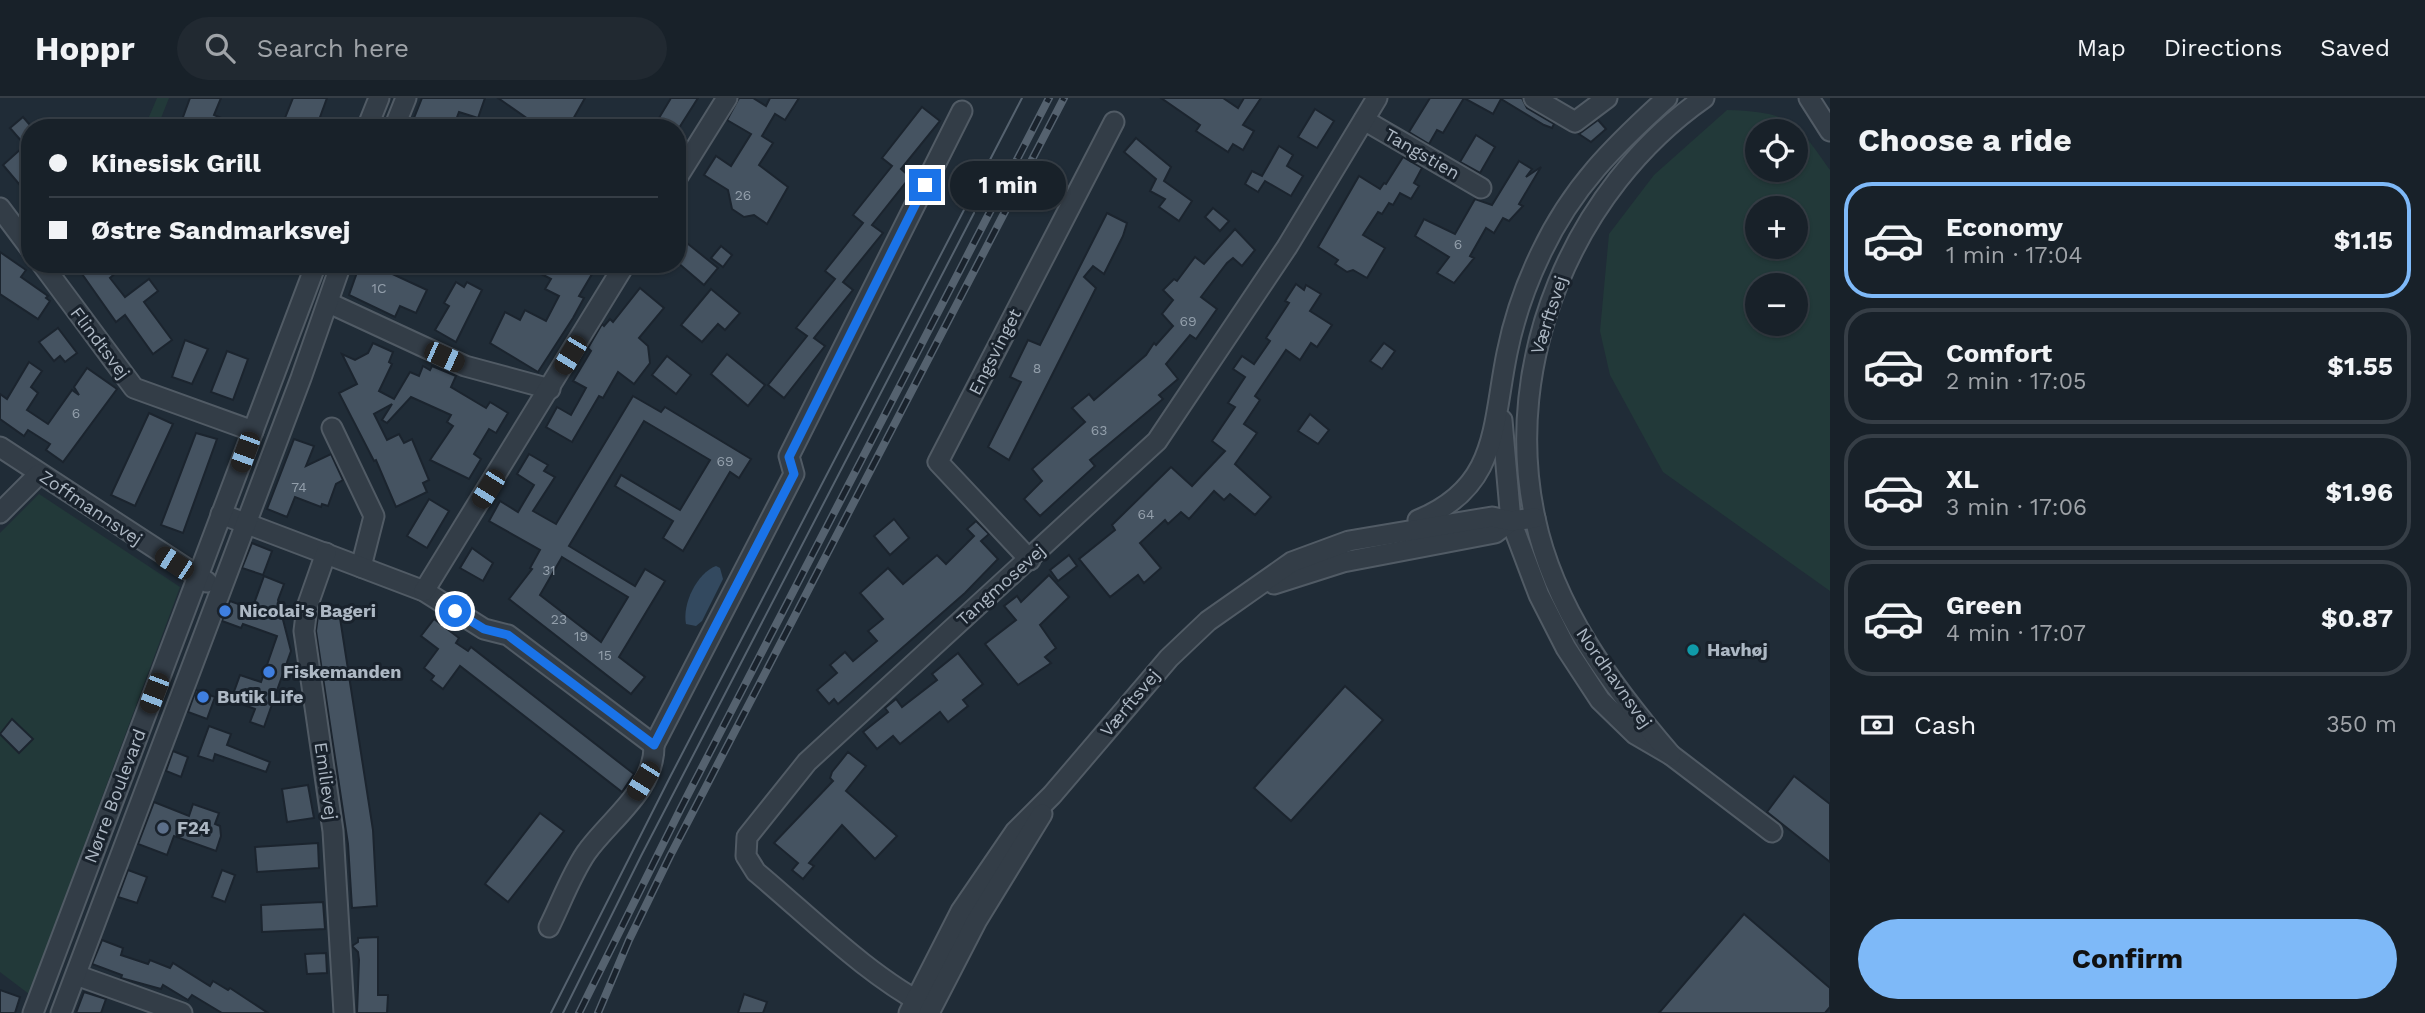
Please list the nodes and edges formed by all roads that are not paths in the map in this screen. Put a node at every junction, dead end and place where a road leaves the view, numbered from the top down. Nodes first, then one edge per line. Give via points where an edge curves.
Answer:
1 (379, 98) edge
2 (406, 98) edge
3 (727, 98) edge
4 (1377, 98) edge
5 (1534, 98) edge
6 (1607, 98) edge
7 (1667, 98) edge
8 (1704, 98) edge
9 (1809, 98) edge
10 (962, 111) dead end
11 (371, 119) edge
12 (398, 119) edge
13 (1364, 120) junction
14 (1114, 122) dead end
15 (1830, 131) edge
16 (686, 164) edge
17 (1480, 188) dead end
18 (0, 208) edge
19 (21, 236) edge
20 (49, 273) edge
21 (313, 273) edge
22 (338, 273) edge
23 (620, 273) edge
24 (328, 303) junction
25 (550, 389) junction
26 (1500, 408) junction
27 (332, 428) dead end
28 (253, 431) junction
29 (0, 447) edge
30 (39, 474) junction
31 (0, 513) edge
32 (221, 514) junction
33 (1535, 518) junction
34 (1511, 521) junction
35 (246, 523) junction
36 (1390, 532) junction
37 (326, 552) junction
38 (1030, 561) junction
39 (361, 566) junction
40 (197, 578) junction
41 (221, 587) junction
42 (424, 591) junction
43 (1249, 594) junction
44 (654, 745) junction
45 (1671, 755) junction
46 (1772, 832) dead end
47 (549, 927) dead end
48 (76, 975) junction
49 (921, 1009) edge
50 (33, 1013) edge
51 (61, 1013) edge
52 (182, 1013) edge
53 (344, 1013) edge

1 - 11 street
2 - 12 street
3 - 16 street
4 - 13 street, Tangmosevej
5 - 6 street via 1575,122
7 - 26 street, Værftsvej via 1606,153 1542,251 1520,299
8 - 33 street, Værftsvej via 1623,174 1587,224 1554,288 1535,358 1526,433
9 - 15 street
10 - 44 street via 789,457 794,474
13 - 17 street, Tangstien
13 - 38 street, Tangmosevej via 1280,257 1160,437
14 - 38 street, Engsvinget via 938,462
18 - 19 street
20 - 28 street, Flindtsvej via 134,388
21 - 28 street, Nørre Boulevard
22 - 24 street, Nørre Boulevard
23 - 25 street
24 - 25 street via 465,366
24 - 35 street, Nørre Boulevard
25 - 42 street
26 - 34 street, Værftsvej
26 - 36 street, Værftsvej via 1487,455 1469,487 1438,512
27 - 39 street via 374,516
28 - 32 street, Nørre Boulevard
29 - 30 street, Zoffmannsvej
30 - 31 street
30 - 40 street, Zoffmannsvej
32 - 35 street
32 - 40 street, Nørre Boulevard
33 - 34 street, Værftsvej
33 - 45 street, Nordhavnsvej via 1559,589 1582,638
34 - 36 street, Værftsvej via 1492,517
34 - 43 street, Værftsvej via 1495,533 1343,562
34 - 45 street, Nordhavnsvej via 1539,596 1600,700 1635,734
35 - 37 street
35 - 41 street, Nørre Boulevard
36 - 43 street, Værftsvej via 1292,562
37 - 39 street
37 - 53 street, Emilievej via 307,607 304,631 334,831
38 - 49 street, Tangmosevej via 816,753 747,837 746,856 755,872
39 - 42 street
40 - 41 street, Zoffmannsvej
40 - 50 street, Nørre Boulevard
41 - 48 street, Nørre Boulevard
42 - 44 street via 484,629 508,635
43 - 49 street, Værftsvej via 1208,621 1169,658 1015,832 961,911
44 - 47 street via 654,764 622,816 586,854
45 - 46 street, Nordhavnsvej
48 - 51 street, Nørre Boulevard
48 - 52 street

